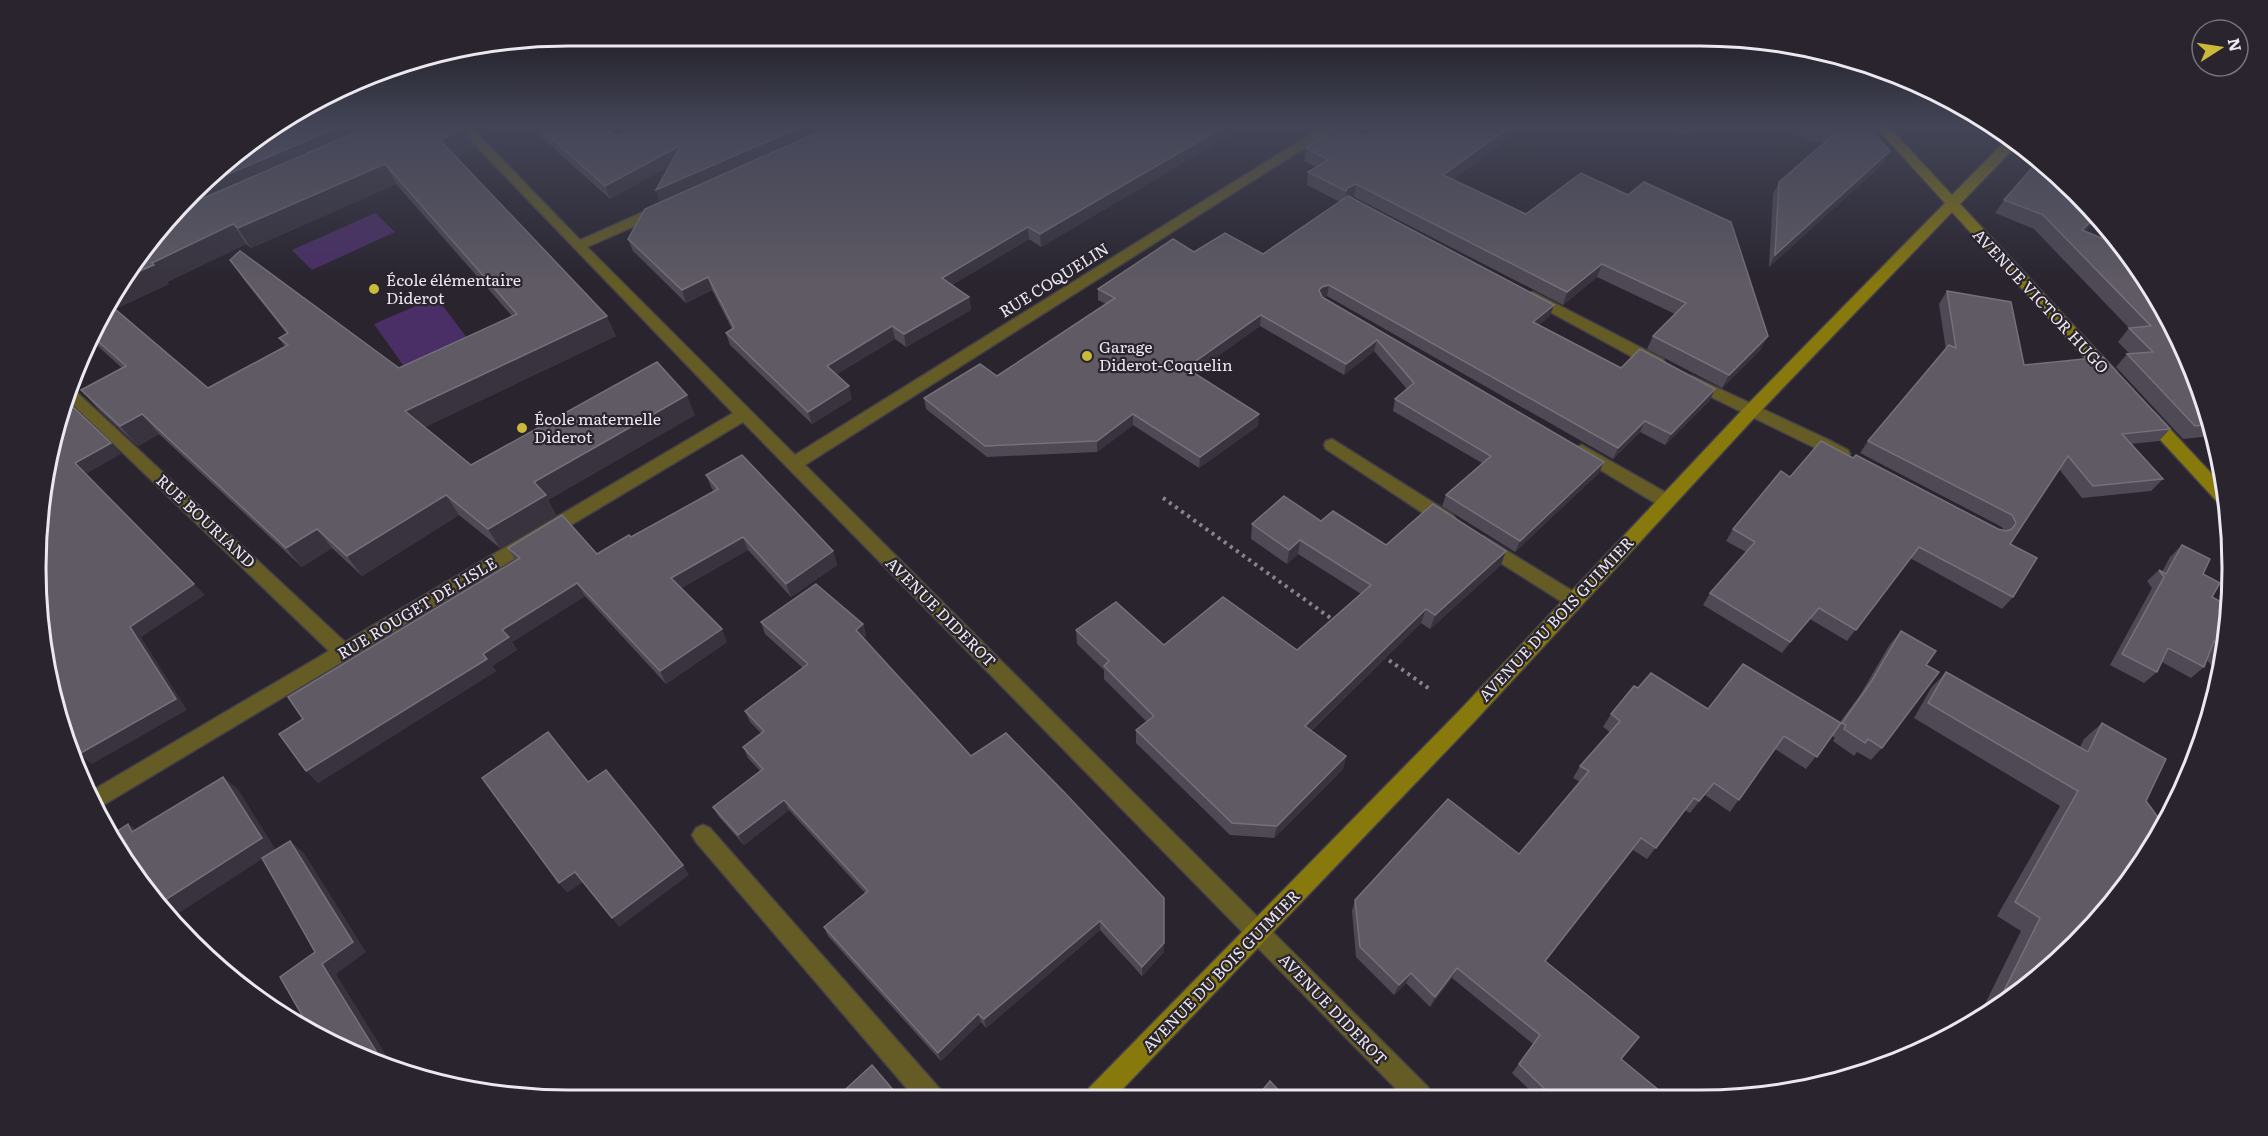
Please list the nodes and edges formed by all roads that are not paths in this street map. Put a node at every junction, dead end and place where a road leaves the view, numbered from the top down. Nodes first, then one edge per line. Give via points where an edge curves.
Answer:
1 (514, 179) edge
2 (1248, 179) edge
3 (1928, 179) edge
4 (1977, 179) edge
5 (677, 202) edge
6 (1952, 206) junction
7 (578, 246) junction
8 (1522, 292) edge
9 (2122, 388) edge
10 (75, 397) edge
11 (2138, 405) edge
12 (1750, 412) junction
13 (744, 414) junction
14 (1565, 441) edge
15 (1332, 445) dead end
16 (1858, 463) edge
17 (793, 464) junction
18 (2215, 488) edge
19 (1666, 501) junction
20 (1573, 600) junction
21 (343, 652) junction
22 (99, 797) edge
23 (703, 835) dead end
24 (1259, 933) junction
25 (924, 1090) edge
26 (1105, 1090) edge
27 (1413, 1090) edge

1 - 7 street, AVENUE DIDEROT
2 - 17 street, RUE COQUELIN
3 - 6 street, AVENUE VICTOR HUGO
4 - 6 street, AVENUE DU BOIS GUIMIER
5 - 7 street
6 - 9 street, AVENUE VICTOR HUGO
6 - 12 street, AVENUE DU BOIS GUIMIER
7 - 13 street, AVENUE DIDEROT
8 - 12 street
10 - 21 street, RUE BOURIAND
11 - 18 street
12 - 16 street via 1785,424
12 - 19 street, AVENUE DU BOIS GUIMIER
13 - 17 street, AVENUE DIDEROT
13 - 21 street, RUE ROUGET DE LISLE
14 - 19 street
15 - 20 street
17 - 24 street, AVENUE DIDEROT
19 - 20 street, AVENUE DU BOIS GUIMIER
20 - 24 street, AVENUE DU BOIS GUIMIER
21 - 22 street, RUE ROUGET DE LISLE
23 - 25 street
24 - 26 street, AVENUE DU BOIS GUIMIER
24 - 27 street, AVENUE DIDEROT

